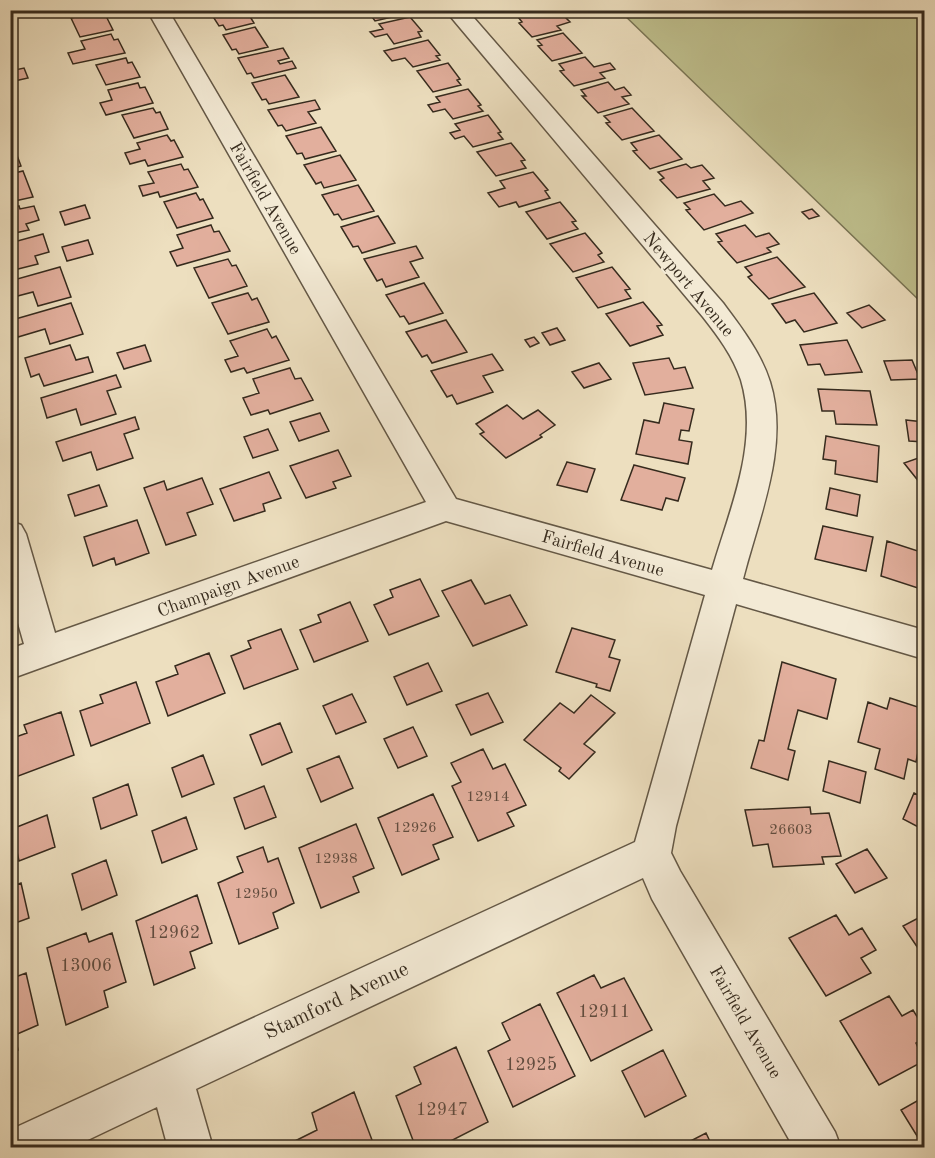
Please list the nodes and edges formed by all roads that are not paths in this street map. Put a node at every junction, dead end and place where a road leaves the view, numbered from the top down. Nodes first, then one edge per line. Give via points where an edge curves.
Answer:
1 (157, 10) edge
2 (454, 10) edge
3 (445, 508) junction
4 (10, 534) edge
5 (724, 588) junction
6 (924, 644) edge
7 (43, 652) junction
8 (10, 664) edge
9 (652, 854) junction
10 (171, 1077) junction
11 (21, 1148) edge
12 (191, 1148) edge
13 (819, 1148) edge

1 - 3 street, Fairfield Avenue
2 - 5 street, Newport Avenue via 714,310 752,369 763,411 762,441
3 - 5 street, Fairfield Avenue
3 - 7 street, Champaign Avenue
4 - 7 street
5 - 6 street
5 - 9 street
7 - 8 street, Champaign Avenue
9 - 10 street, Stamford Avenue
9 - 13 street, Fairfield Avenue via 666,885
10 - 11 street, Stamford Avenue
10 - 12 street

